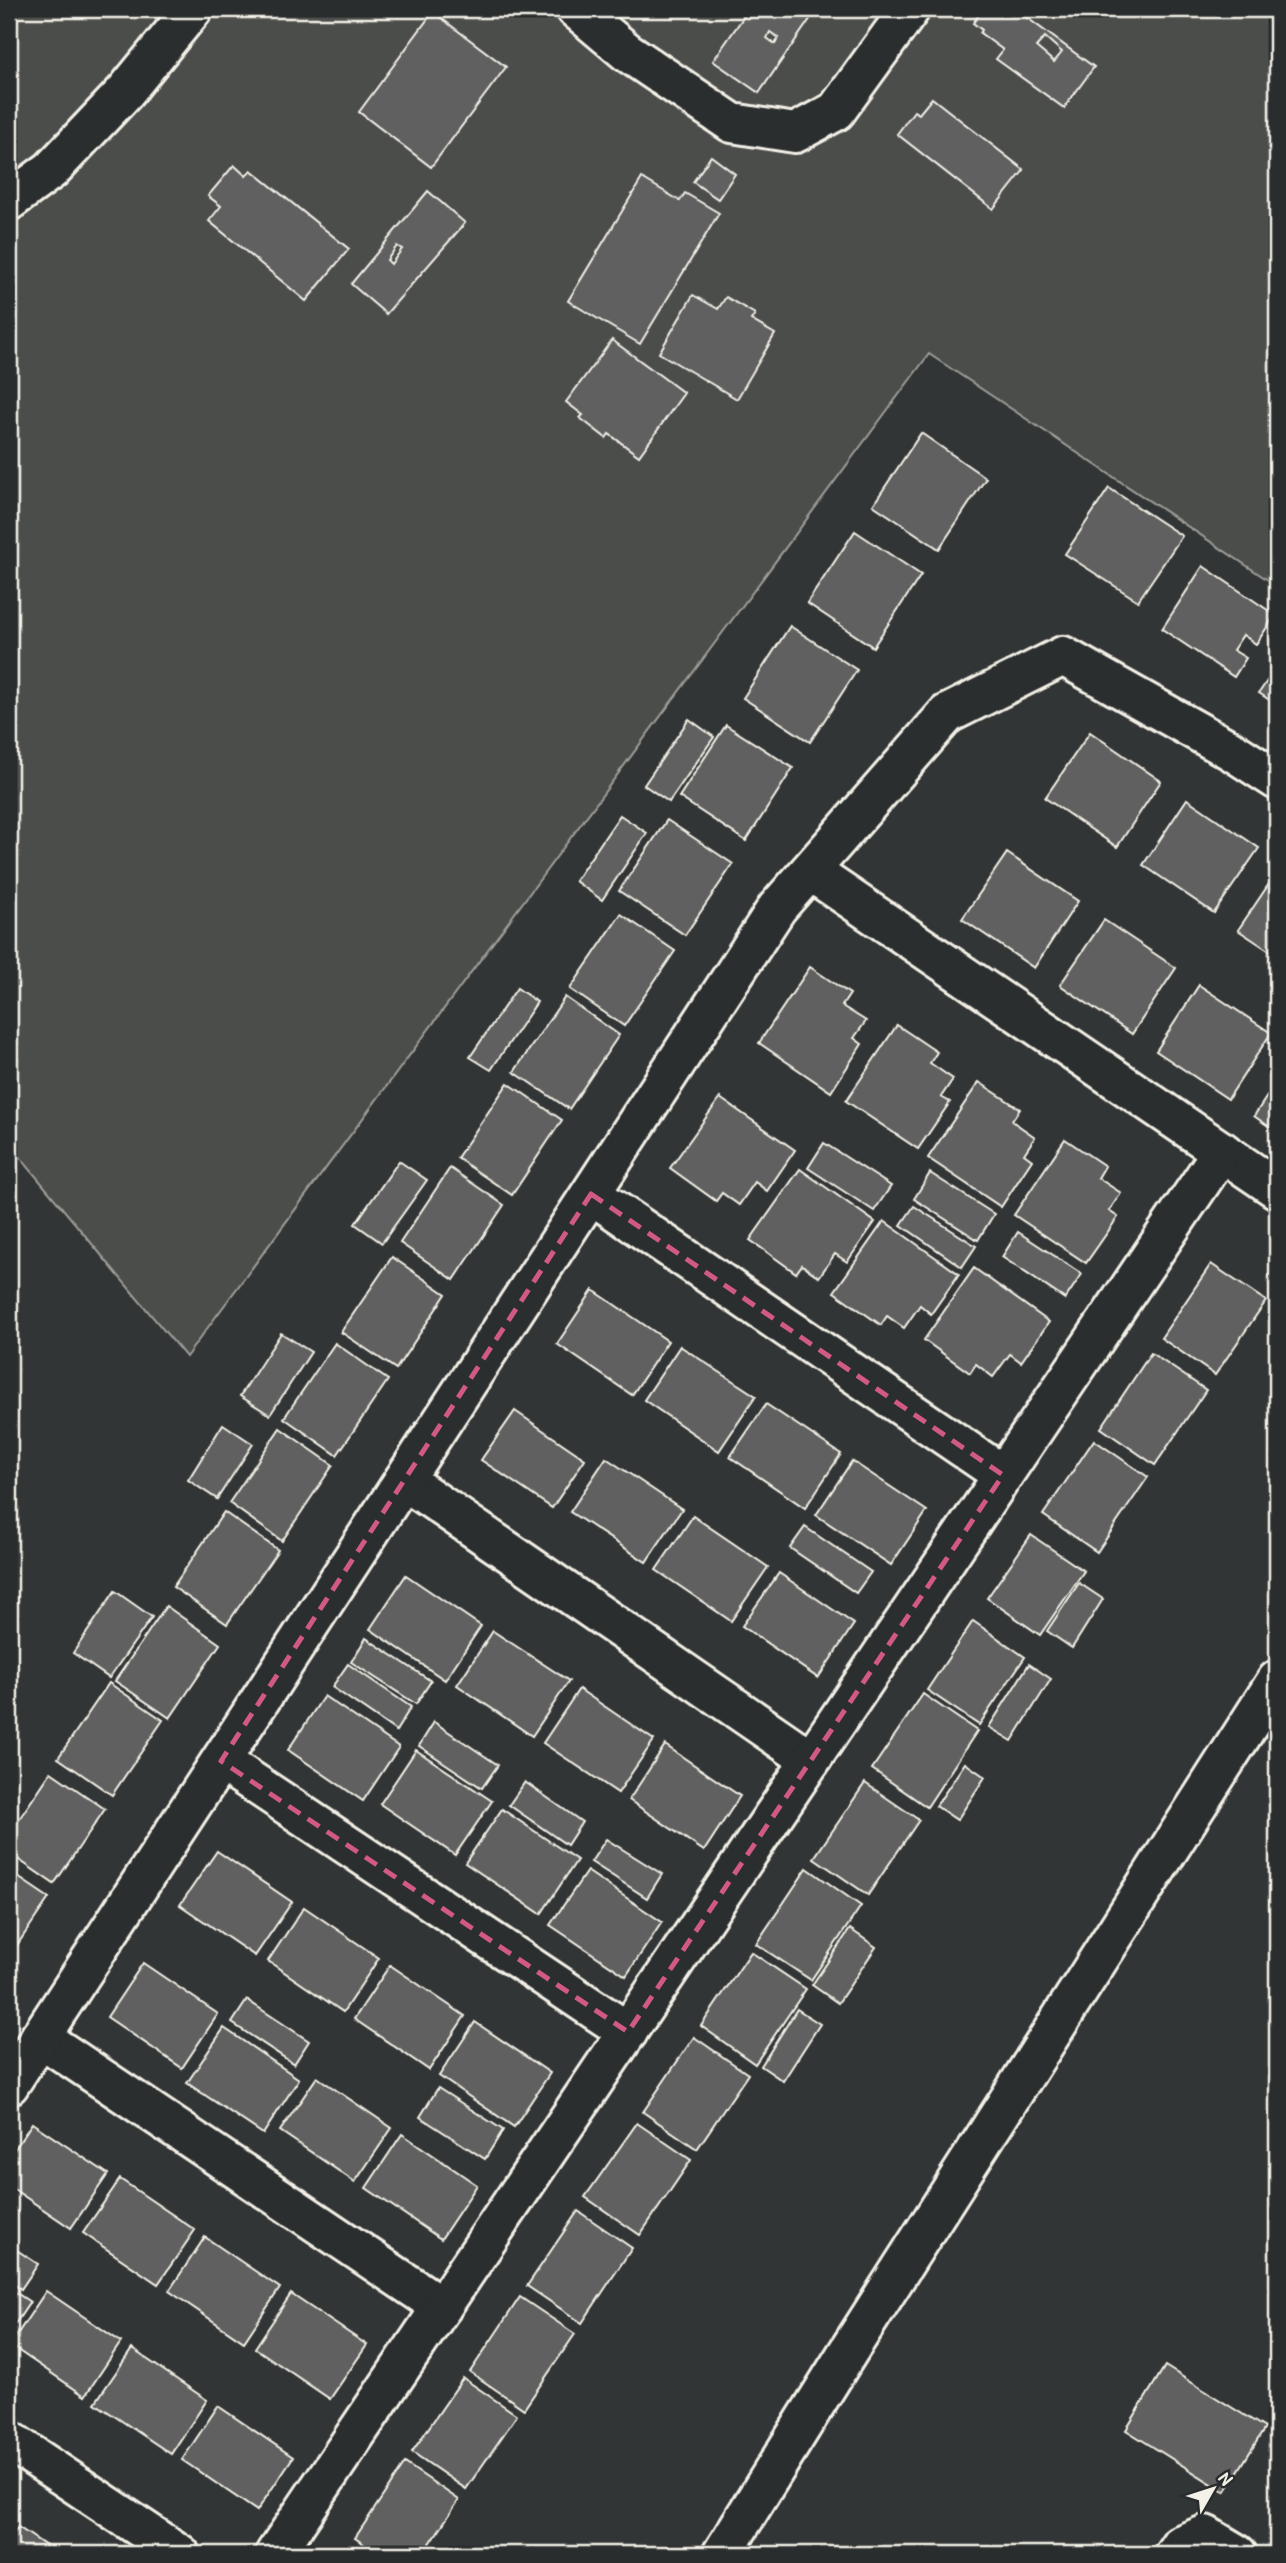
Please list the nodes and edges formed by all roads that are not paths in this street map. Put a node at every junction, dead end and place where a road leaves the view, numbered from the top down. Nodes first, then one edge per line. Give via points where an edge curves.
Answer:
1 (193, 9) edge
2 (576, 9) edge
3 (910, 9) edge
4 (9, 201) edge
5 (1277, 780) edge
6 (810, 871) junction
7 (1222, 1151) junction
8 (1277, 1189) edge
9 (591, 1194) junction
10 (1003, 1475) junction
11 (404, 1480) junction
12 (1277, 1679) edge
13 (811, 1760) junction
14 (221, 1761) junction
15 (628, 2032) junction
16 (40, 2037) junction
17 (9, 2085) edge
18 (442, 2307) junction
19 (9, 2440) edge
20 (180, 2554) edge
21 (275, 2554) edge
22 (722, 2554) edge
23 (1174, 2554) edge
24 (1237, 2554) edge

1 - 4 street via 125,92 51,170
2 - 3 street via 627,52 732,123 795,133 836,111
5 - 6 street via 1063,656 947,714
6 - 7 street
6 - 9 street via 777,908
7 - 8 street
7 - 10 street
9 - 10 street
9 - 11 street
10 - 13 street
11 - 13 street
11 - 14 street
12 - 22 street
13 - 15 street
14 - 15 street
14 - 16 street
15 - 18 street
16 - 17 street
16 - 18 street
18 - 21 street
19 - 20 street
23 - 24 street via 1180,2545 1205,2535

